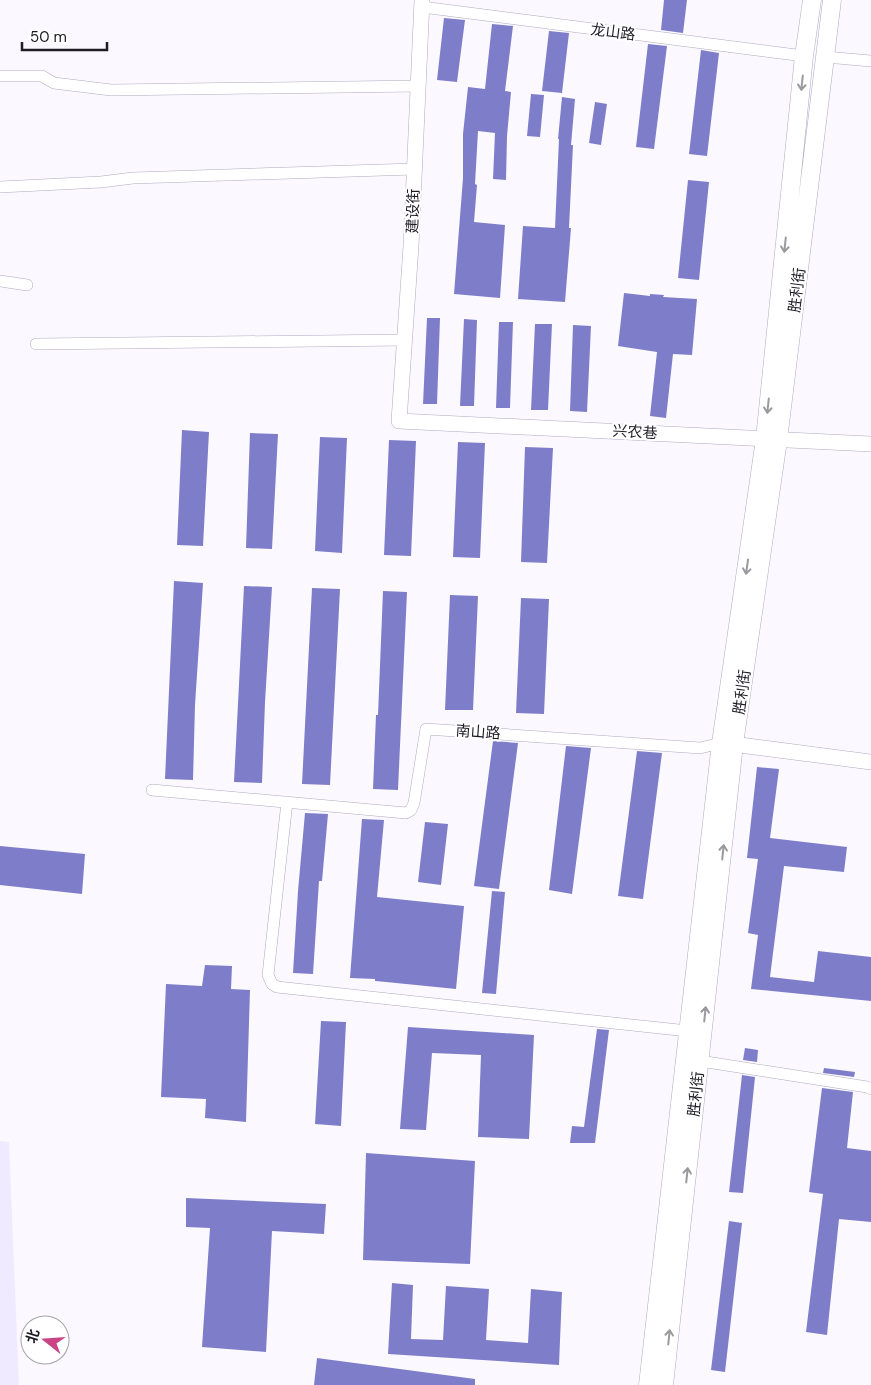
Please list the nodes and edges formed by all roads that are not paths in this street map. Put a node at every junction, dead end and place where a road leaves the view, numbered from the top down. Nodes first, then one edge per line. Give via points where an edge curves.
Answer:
1 (812, 0) edge
2 (832, 0) edge
3 (422, 4) edge
4 (804, 56) junction
5 (826, 57) junction
6 (871, 60) edge
7 (0, 76) edge
8 (418, 86) junction
9 (414, 169) junction
10 (0, 187) edge
11 (0, 282) edge
12 (27, 285) dead end
13 (404, 340) junction
14 (36, 344) dead end
15 (399, 421) joint
16 (771, 439) junction
17 (871, 444) edge
18 (728, 744) junction
19 (871, 762) edge
20 (152, 790) dead end
21 (287, 802) junction
22 (688, 1031) junction
23 (700, 1061) junction
24 (871, 1089) edge
25 (648, 1385) edge
26 (664, 1385) edge

1 - 4 main road, 胜利街
2 - 5 main road, 胜利街
3 - 4 street, 龙山路
3 - 8 street, 建设街
4 -> 16 main road, 胜利街
5 - 6 street
5 - 16 main road, 胜利街
7 - 8 street via 42,76 54,83 111,90
8 - 9 street, 建设街
9 - 10 street via 133,178
9 - 13 street, 建设街
11 - 12 street
13 - 14 street
13 - 15 street, 建设街
15 - 16 street, 兴农巷
16 - 17 street, 兴农巷
16 - 18 main road, 胜利街
18 - 19 street, 南山路
18 - 21 street, 南山路 via 700,748 426,729 414,803 406,813
18 - 22 main road, 胜利街
23 -> 18 main road, 胜利街
20 - 21 street, 南山路
21 - 22 street via 268,975 277,987
22 - 25 main road, 胜利街
23 - 24 street
26 -> 23 main road, 胜利街

